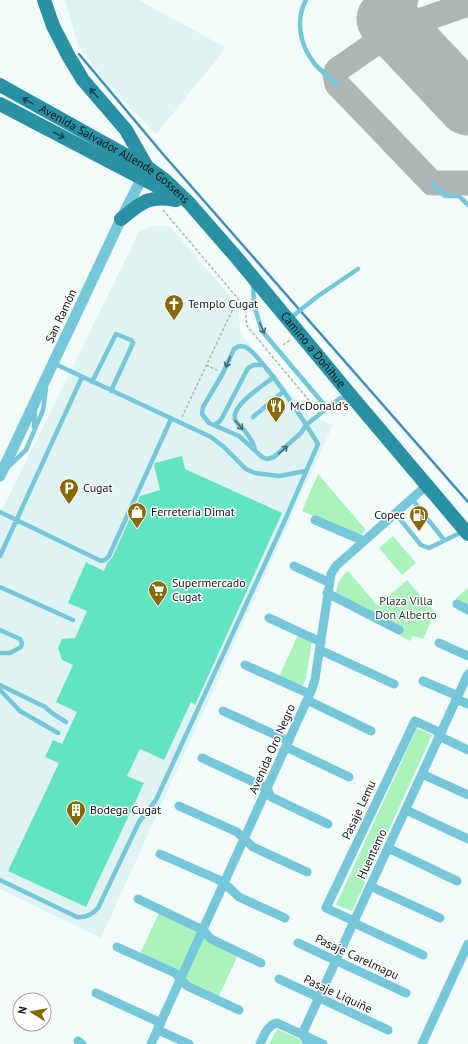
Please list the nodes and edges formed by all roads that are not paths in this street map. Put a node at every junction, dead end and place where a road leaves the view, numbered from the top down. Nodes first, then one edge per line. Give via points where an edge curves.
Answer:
1 (44, 0) edge
2 (306, 0) edge
3 (337, 84) dead end
4 (0, 85) edge
5 (0, 104) edge
6 (144, 173) junction
7 (432, 183) dead end
8 (188, 203) junction
9 (468, 205) edge
10 (121, 219) junction
11 (358, 269) dead end
12 (252, 277) junction
13 (288, 320) junction
14 (53, 363) junction
15 (264, 365) junction
16 (47, 376) junction
17 (82, 377) junction
18 (274, 377) junction
19 (92, 382) junction
20 (112, 391) junction
21 (284, 391) junction
22 (353, 398) junction
23 (36, 401) junction
24 (327, 408) junction
25 (253, 417) dead end
26 (172, 419) junction
27 (214, 425) junction
28 (306, 425) junction
29 (34, 431) junction
30 (256, 451) junction
31 (306, 471) junction
32 (1, 474) edge
33 (426, 486) junction
34 (412, 499) junction
35 (0, 512) edge
36 (395, 513) junction
37 (16, 520) junction
38 (315, 520) dead end
39 (467, 533) edge
40 (444, 540) junction
41 (364, 541) junction
42 (0, 556) edge
43 (294, 566) dead end
44 (328, 582) junction
45 (0, 587) edge
46 (327, 594) junction
47 (457, 604) dead end
48 (468, 610) edge
49 (269, 618) dead end
50 (73, 620) dead end
51 (0, 630) edge
52 (399, 630) dead end
53 (439, 643) dead end
54 (320, 646) junction
55 (0, 653) edge
56 (468, 656) edge
57 (245, 664) dead end
58 (468, 674) edge
59 (423, 680) dead end
60 (394, 684) dead end
61 (0, 685) edge
62 (0, 690) edge
63 (309, 697) junction
64 (457, 697) junction
65 (468, 704) edge
66 (223, 711) dead end
67 (66, 722) dead end
68 (371, 731) dead end
69 (58, 733) dead end
70 (440, 734) junction
71 (287, 744) junction
72 (468, 750) edge
73 (202, 758) dead end
74 (422, 774) junction
75 (349, 777) dead end
76 (267, 788) junction
77 (468, 795) edge
78 (179, 806) dead end
79 (406, 810) junction
80 (328, 824) dead end
81 (245, 838) junction
82 (468, 839) edge
83 (388, 848) junction
84 (160, 854) dead end
85 (307, 872) dead end
86 (0, 880) edge
87 (457, 881) dead end
88 (224, 883) junction
89 (370, 886) junction
90 (138, 899) dead end
91 (285, 918) dead end
92 (440, 918) dead end
93 (354, 922) junction
94 (203, 930) junction
95 (298, 943) dead end
96 (468, 944) edge
97 (117, 948) dead end
98 (422, 955) dead end
99 (336, 961) junction
100 (261, 963) dead end
101 (181, 979) junction
102 (279, 980) dead end
103 (96, 993) dead end
104 (406, 993) dead end
105 (319, 998) junction
106 (239, 1010) dead end
107 (159, 1026) junction
108 (388, 1030) dead end
109 (304, 1035) junction
110 (426, 1043) edge
111 (151, 1044) edge
112 (189, 1044) edge
113 (260, 1044) edge
114 (308, 1044) edge
115 (323, 1044) edge

6 -> 1 main road via 126,130 83,80 69,58 53,26
2 - 3 lane via 300,16 304,45 314,63
6 -> 4 main road, Avenida Salvador Allende Gossens
5 -> 6 main road, Avenida Salvador Allende Gossens
6 - 8 main road, Avenida Salvador Allende Gossens via 166,182
6 - 10 street, San Ramón
7 - 9 lane via 445,196 459,196
8 - 10 main road via 152,198
8 - 12 main road, Camino a Doñihue
10 - 14 street, San Ramón
11 - 13 lane
12 - 13 main road, Camino a Doñihue
12 -> 24 lane via 254,305 262,331
13 - 22 main road, Camino a Doñihue
14 - 16 street, San Ramón
14 - 17 lane
15 - 18 lane
15 - 27 lane via 248,368 222,418
15 -> 27 lane via 248,348 238,346 234,349 202,410 206,420
16 - 23 street, San Ramón
16 - 29 lane via 43,410
17 - 19 lane
17 - 37 lane
18 - 21 lane
18 -> 30 lane via 238,407 234,414 234,419
19 - 20 lane
19 - 20 lane via 116,334 131,340 133,343
20 - 26 lane
21 - 25 lane
21 - 28 lane
22 - 24 lane via 340,398
22 - 33 main road, Camino a Doñihue
23 - 29 lane
23 - 32 street, San Ramón
24 - 28 lane
26 - 31 lane via 211,437 250,472 278,476
26 - 37 lane via 105,560 101,561
27 - 30 lane via 239,436
30 -> 28 lane via 267,459 274,457
28 - 31 lane via 318,444
29 - 32 lane via 26,450
31 - 86 lane via 156,800 140,822 98,908 87,917 77,917
33 - 34 street, Avenida Oro Negro
33 - 39 main road, Camino a Doñihue
34 - 36 street, Avenida Oro Negro
34 - 40 lane
35 - 37 lane
36 - 40 lane via 425,547 429,548
36 - 41 street, Avenida Oro Negro
37 - 42 lane
38 - 41 street
39 - 40 lane
41 - 44 street, Avenida Oro Negro via 336,566
43 - 44 street
44 - 46 street, Avenida Oro Negro
45 - 50 lane
46 - 52 street
46 - 54 street, Avenida Oro Negro
47 - 48 street
49 - 54 street
51 - 55 lane via 20,639 22,643 21,647 10,653
53 - 56 street
54 - 60 street
54 - 63 street, Avenida Oro Negro
57 - 63 street
58 - 64 street, Huentemo
59 - 64 street
61 - 67 lane via 45,707
62 - 69 lane via 20,711
63 - 68 street
63 - 71 street, Avenida Oro Negro
64 - 65 street
64 - 70 street, Huentemo
66 - 71 street
70 - 72 street, Pasaje Lemu
70 - 74 street, Huentemo
70 - 93 street, Pasaje Lemu via 415,721 326,908
71 - 75 street
71 - 76 street, Avenida Oro Negro
73 - 76 street
74 - 77 street
74 - 79 street, Huentemo
76 - 80 street via 271,797
76 - 81 street, Avenida Oro Negro
78 - 81 street
79 - 82 street
79 - 83 street, Huentemo
81 - 85 street via 253,847
81 - 88 street, Avenida Oro Negro
83 - 87 street
83 - 89 street, Huentemo
84 - 88 street
88 - 91 street via 239,897
88 - 94 street, Avenida Oro Negro
89 - 92 street
89 - 93 street, Huentemo
90 - 94 street
93 - 98 street
93 - 99 street, Huentemo
94 - 100 street via 211,939
94 - 101 street, Avenida Oro Negro
95 - 99 street, Pasaje Carelmapu
96 - 110 street
97 - 101 street via 175,973
99 - 104 street, Pasaje Carelmapu
99 - 105 street, Huentemo
101 - 106 street via 187,986
101 - 107 street, Avenida Oro Negro
102 - 105 street, Pasaje Liquiñe
103 - 107 street
105 - 108 street, Pasaje Liquiñe
105 - 109 street, Huentemo
107 - 111 street, Avenida Oro Negro
107 - 112 street
109 - 113 street via 273,1023
109 - 114 street
109 - 115 street

